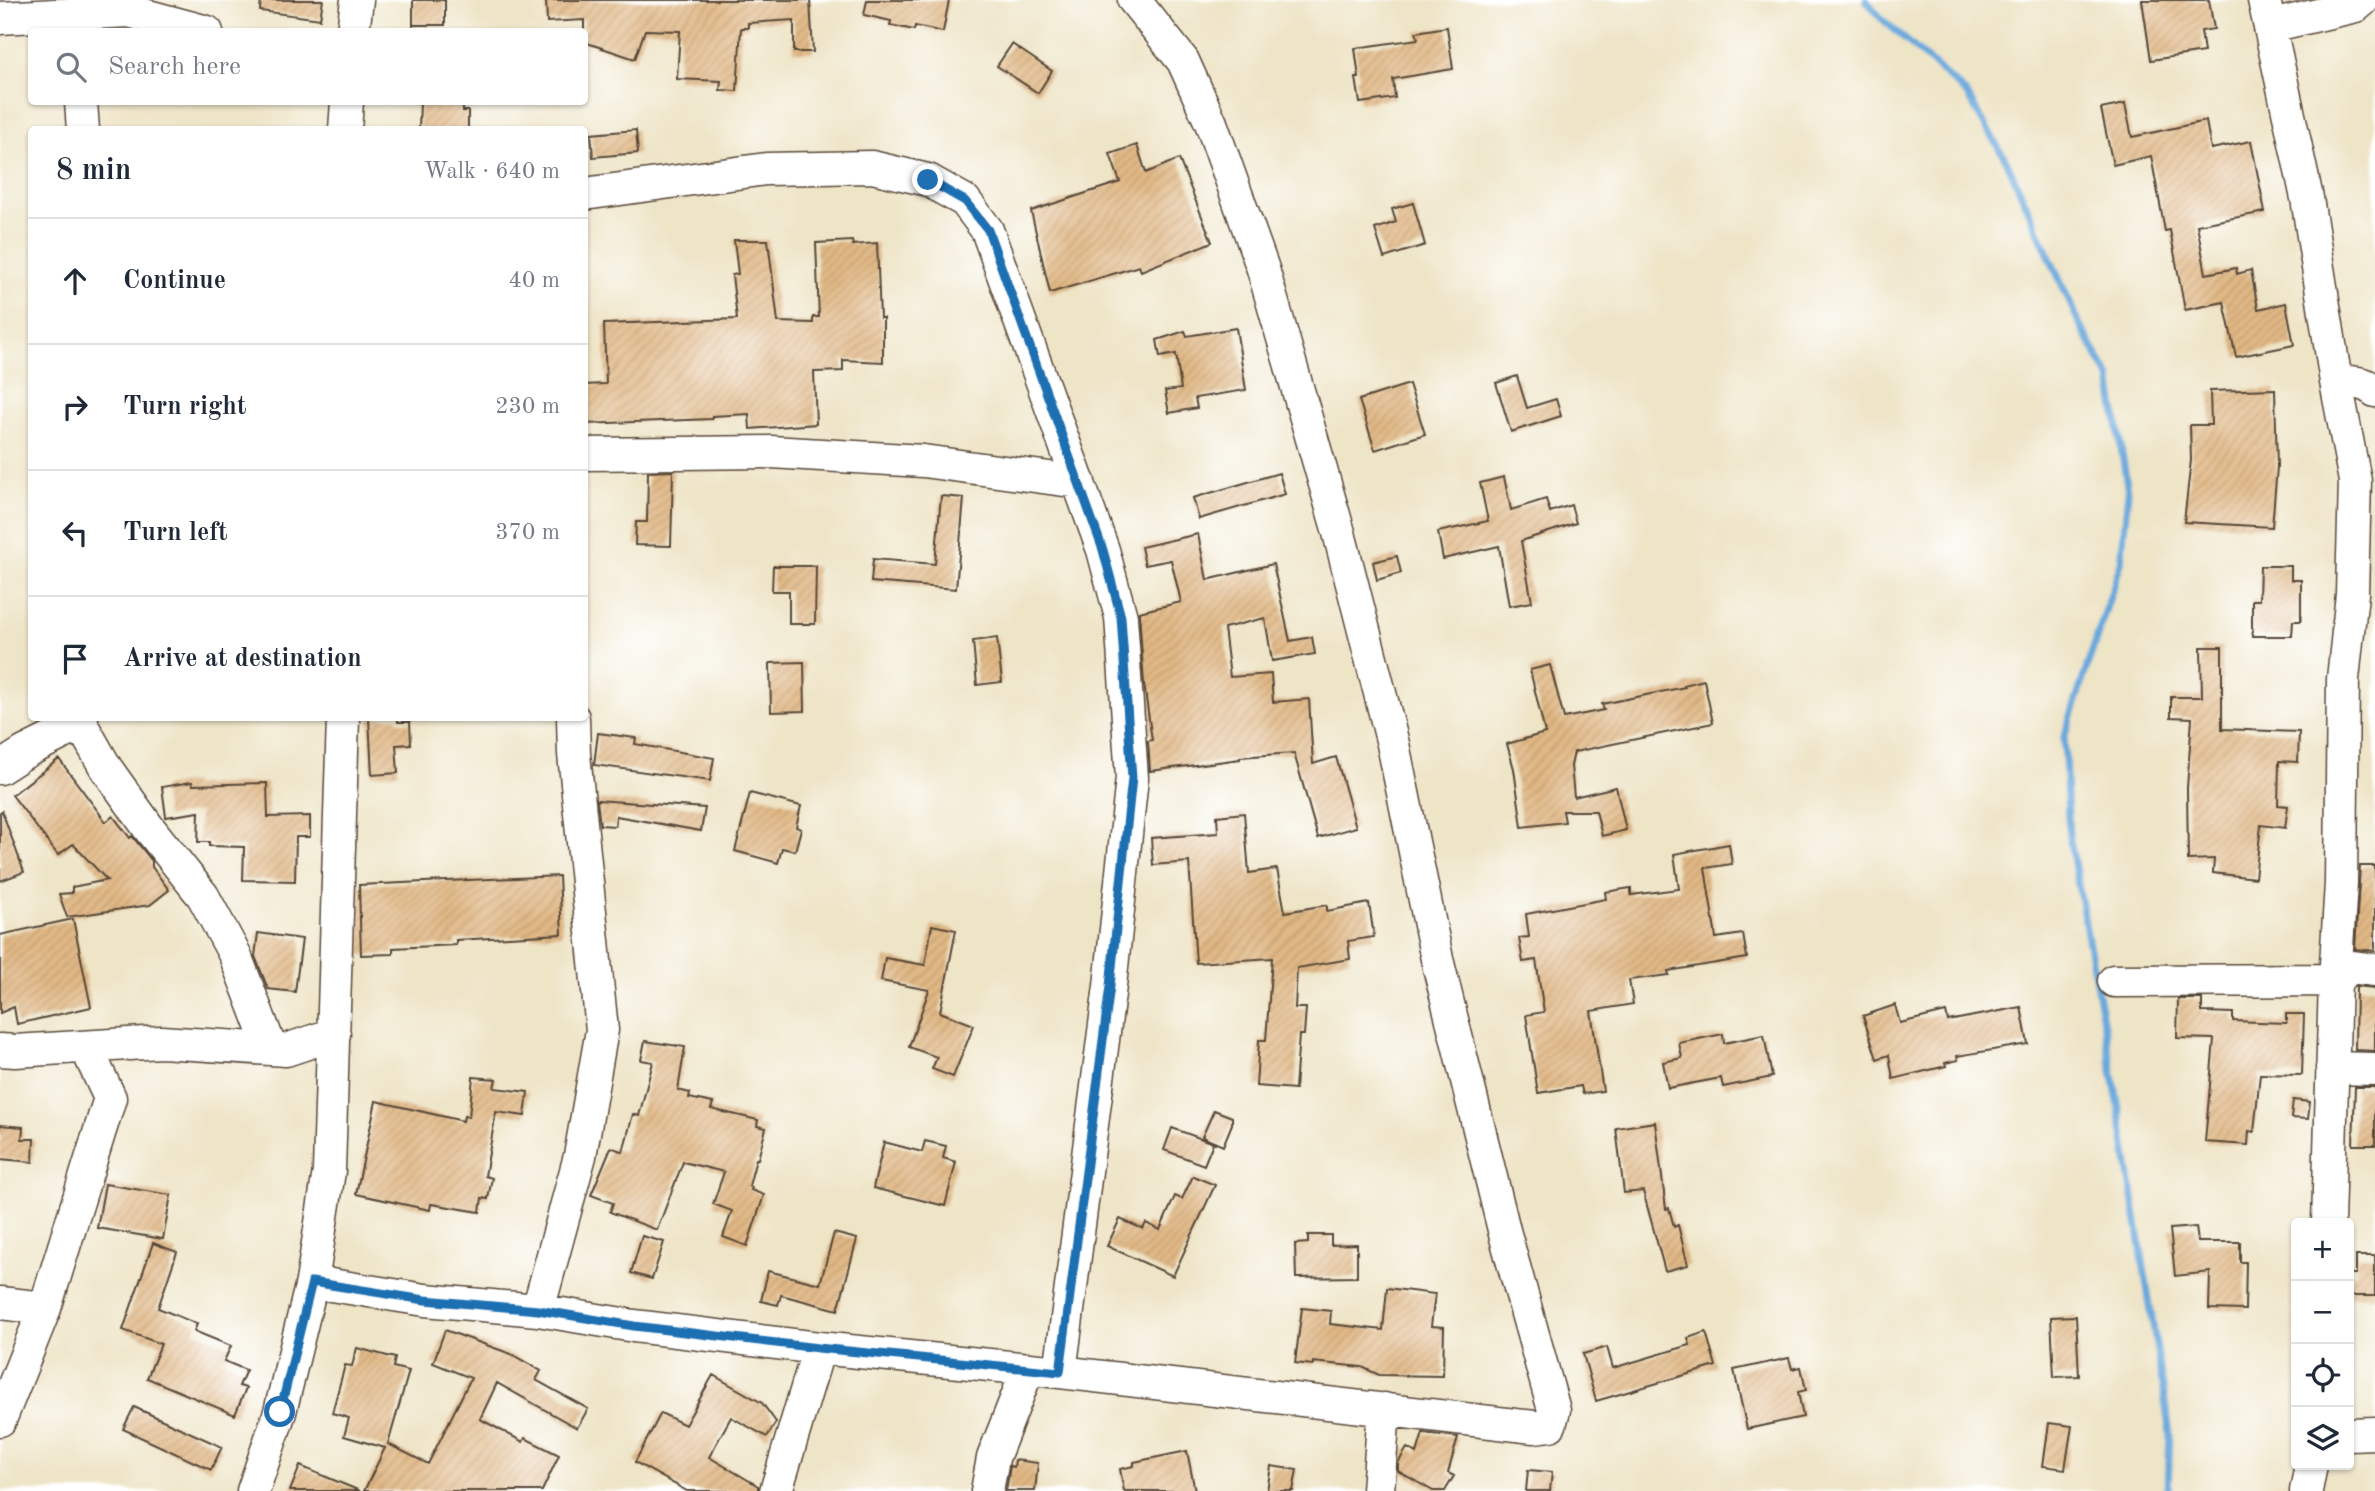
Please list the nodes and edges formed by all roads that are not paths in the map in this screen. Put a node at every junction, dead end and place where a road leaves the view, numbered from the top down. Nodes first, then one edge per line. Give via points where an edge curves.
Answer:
1 (357, 0) edge
2 (1134, 0) edge
3 (2363, 0) edge
4 (2267, 13) edge
5 (0, 18) edge
6 (75, 22) edge
7 (191, 28) edge
8 (354, 28) edge
9 (81, 105) edge
10 (347, 105) edge
11 (83, 126) edge
12 (345, 126) edge
13 (588, 193) edge
14 (2336, 382) junction
15 (2375, 391) edge
16 (588, 454) edge
17 (1079, 482) junction
18 (81, 721) edge
19 (343, 721) edge
20 (573, 721) edge
21 (0, 768) edge
22 (2375, 970) edge
23 (2334, 980) junction
24 (2115, 981) dead end
25 (334, 1034) junction
26 (86, 1047) junction
27 (0, 1050) edge
28 (278, 1050) junction
29 (2332, 1068) junction
30 (2375, 1069) edge
31 (332, 1092) junction
32 (2328, 1218) edge
33 (312, 1282) junction
34 (0, 1303) edge
35 (45, 1308) junction
36 (538, 1310) junction
37 (818, 1348) junction
38 (1028, 1369) junction
39 (1060, 1372) junction
40 (1384, 1409) junction
41 (0, 1420) edge
42 (2375, 1433) edge
43 (2354, 1434) edge
44 (2310, 1470) edge
45 (253, 1491) edge
46 (776, 1491) edge
47 (987, 1491) edge
48 (1378, 1491) edge
49 (2306, 1491) edge

1 - 8 street
2 - 40 street via 1183,61 1263,269 1342,542 1393,744 1437,959 1504,1234 1554,1410 1550,1425 1534,1427
3 - 4 street via 2356,6
4 - 14 street via 2306,198
5 - 6 street
6 - 7 street via 129,12
9 - 11 street
10 - 12 street
13 - 17 street via 766,169 872,167 928,180 965,201 988,230
14 - 15 street via 2355,382
14 - 23 street via 2355,481 2352,594 2343,679 2341,883
16 - 17 street via 771,452 923,461
17 - 39 street via 1121,617 1132,778
18 - 21 street
18 - 28 street via 106,768 203,896
19 - 25 street
20 - 36 street via 602,1030 580,1156
22 - 23 street via 2351,967
23 - 24 street
23 - 29 street
25 - 28 street
25 - 31 street
26 - 27 street
26 - 28 street via 161,1042
26 - 35 street via 110,1098
28 - 31 street
29 - 30 street
29 - 32 street
31 - 33 street via 329,1171
33 - 36 street via 425,1300
33 - 45 street via 280,1412
34 - 35 street
35 - 41 street
36 - 37 street
37 - 38 street
37 - 46 street
38 - 39 street
38 - 47 street via 993,1458
39 - 40 street
40 - 48 street
42 - 43 street
44 - 49 street

